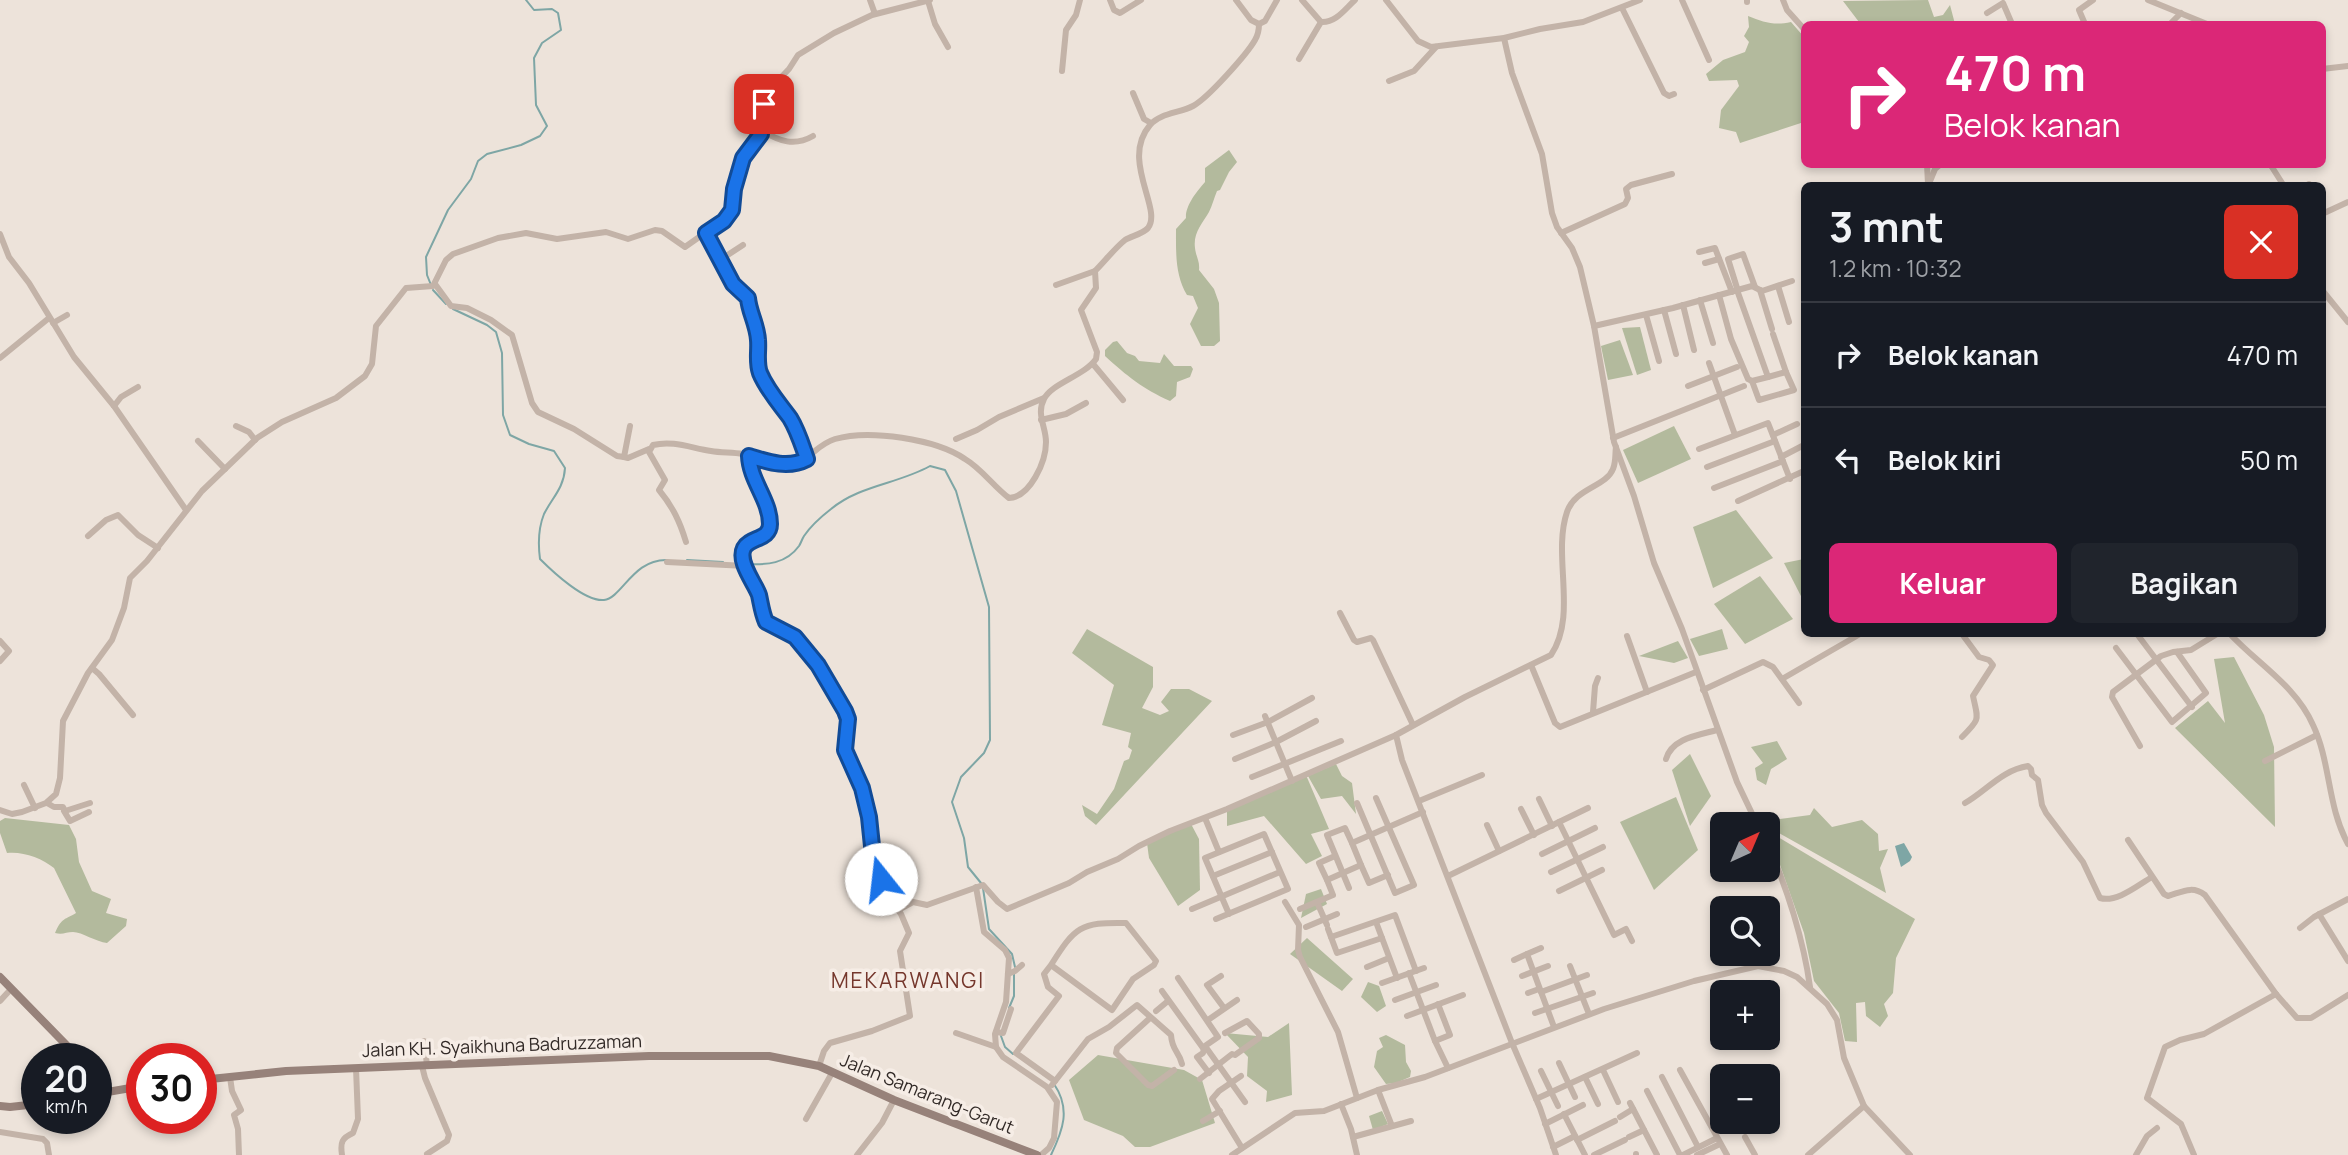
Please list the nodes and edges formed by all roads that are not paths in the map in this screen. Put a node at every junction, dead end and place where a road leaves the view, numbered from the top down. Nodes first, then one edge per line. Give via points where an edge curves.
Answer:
1 (870, 0) edge
2 (929, 0) edge
3 (1080, 0) edge
4 (1110, 0) edge
5 (1141, 0) edge
6 (1236, 0) edge
7 (1277, 0) edge
8 (1302, 0) edge
9 (1354, 0) edge
10 (1386, 0) edge
11 (1640, 0) edge
12 (1682, 0) edge
13 (1783, 0) edge
14 (2093, 0) edge
15 (2148, 0) edge
16 (2003, 1) edge
17 (916, 2) edge
18 (900, 4) edge
19 (1622, 8) junction
20 (1987, 13) dead end
21 (2181, 13) junction
22 (875, 14) junction
23 (2011, 21) edge
24 (2084, 21) edge
25 (2173, 21) edge
26 (2200, 21) edge
27 (1321, 22) junction
28 (1259, 24) junction
29 (1801, 26) edge
30 (1504, 38) junction
31 (948, 47) dead end
32 (1436, 47) junction
33 (1299, 59) dead end
34 (1709, 60) dead end
35 (2348, 66) edge
36 (2326, 69) edge
37 (1062, 71) dead end
38 (1390, 81) dead end
39 (1133, 93) dead end
40 (1674, 94) dead end
41 (1152, 123) junction
42 (762, 131) junction
43 (813, 136) dead end
44 (1672, 174) dead end
45 (2348, 202) edge
46 (2326, 212) edge
47 (706, 233) junction
48 (1561, 233) junction
49 (0, 234) edge
50 (743, 245) dead end
51 (1699, 252) dead end
52 (8, 254) junction
53 (0, 259) edge
54 (1719, 259) junction
55 (720, 260) junction
56 (1705, 263) dead end
57 (1095, 271) junction
58 (1792, 281) dead end
59 (434, 285) junction
60 (1056, 285) dead end
61 (1778, 286) junction
62 (1757, 288) junction
63 (1735, 290) junction
64 (1719, 295) junction
65 (2326, 295) edge
66 (1700, 300) junction
67 (1682, 305) junction
68 (1664, 310) junction
69 (1646, 314) junction
70 (67, 315) dead end
71 (51, 321) junction
72 (1789, 322) dead end
73 (2348, 322) edge
74 (1594, 326) junction
75 (1713, 343) dead end
76 (1694, 350) dead end
77 (1676, 354) dead end
78 (0, 358) edge
79 (1659, 361) dead end
80 (1709, 363) dead end
81 (1093, 365) junction
82 (1737, 367) dead end
83 (1786, 372) junction
84 (1713, 376) junction
85 (1768, 377) junction
86 (1752, 381) junction
87 (1688, 386) dead end
88 (1744, 386) dead end
89 (138, 387) dead end
90 (1721, 396) junction
91 (1044, 398) junction
92 (1123, 400) dead end
93 (1086, 402) dead end
94 (114, 406) junction
95 (1041, 420) junction
96 (1797, 424) dead end
97 (236, 426) dead end
98 (630, 426) dead end
99 (1735, 435) junction
100 (1613, 438) junction
101 (1774, 438) junction
102 (956, 439) dead end
103 (255, 440) junction
104 (198, 441) dead end
105 (1616, 447) junction
106 (1801, 447) edge
107 (649, 449) junction
108 (1699, 449) dead end
109 (749, 456) junction
110 (624, 457) junction
111 (807, 459) junction
112 (1782, 459) junction
113 (1707, 467) dead end
114 (225, 469) junction
115 (1801, 473) edge
116 (1790, 479) junction
117 (1714, 488) dead end
118 (1738, 500) dead end
119 (186, 510) junction
120 (88, 536) dead end
121 (686, 542) dead end
122 (158, 548) junction
123 (667, 562) dead end
124 (745, 564) junction
125 (1340, 613) dead end
126 (1627, 636) dead end
127 (1855, 637) edge
128 (1964, 637) edge
129 (2139, 637) edge
130 (2212, 637) edge
131 (2233, 637) edge
132 (0, 641) edge
133 (2116, 648) dead end
134 (2177, 652) junction
135 (2157, 660) junction
136 (0, 661) edge
137 (1531, 665) junction
138 (92, 668) junction
139 (1696, 672) junction
140 (2137, 674) junction
141 (1598, 678) dead end
142 (1782, 679) junction
143 (1703, 690) junction
144 (1647, 691) junction
145 (1312, 698) dead end
146 (1799, 703) dead end
147 (2192, 707) junction
148 (1593, 712) junction
149 (133, 715) dead end
150 (1267, 719) junction
151 (1317, 721) dead end
152 (1413, 725) junction
153 (1717, 730) junction
154 (1233, 735) dead end
155 (1396, 735) junction
156 (2317, 735) junction
157 (1962, 737) dead end
158 (1340, 741) dead end
159 (1276, 742) junction
160 (2140, 746) dead end
161 (1235, 759) dead end
162 (1667, 760) dead end
163 (2265, 761) dead end
164 (1285, 764) junction
165 (1482, 775) dead end
166 (1252, 777) dead end
167 (1292, 781) junction
168 (24, 785) dead end
169 (1376, 798) dead end
170 (1539, 799) dead end
171 (1419, 801) junction
172 (47, 803) junction
173 (90, 803) dead end
174 (1357, 803) dead end
175 (1965, 803) dead end
176 (35, 808) junction
177 (1588, 808) dead end
178 (1521, 809) dead end
179 (0, 810) edge
180 (64, 811) junction
181 (89, 812) dead end
182 (1423, 812) junction
183 (1751, 812) edge
184 (1205, 818) junction
185 (1556, 824) junction
186 (1487, 825) dead end
187 (1389, 827) junction
188 (1595, 828) dead end
189 (1371, 834) junction
190 (1534, 835) junction
191 (2128, 840) dead end
192 (1568, 841) junction
193 (2347, 841) edge
194 (1352, 842) junction
195 (1603, 847) dead end
196 (1499, 851) junction
197 (1219, 852) junction
198 (1272, 852) junction
199 (1542, 854) dead end
200 (1335, 856) junction
201 (1577, 859) junction
202 (1361, 866) junction
203 (1602, 870) dead end
204 (1280, 872) junction
205 (1551, 872) dead end
206 (1343, 873) junction
207 (1388, 875) junction
208 (1213, 876) junction
209 (1448, 876) junction
210 (2152, 877) junction
211 (1586, 878) junction
212 (1780, 878) edge
213 (1327, 880) junction
214 (979, 886) junction
215 (1349, 888) dead end
216 (1559, 891) dead end
217 (1221, 897) junction
218 (2348, 899) edge
219 (1285, 902) dead end
220 (1317, 902) junction
221 (1192, 909) dead end
222 (1300, 909) dead end
223 (898, 910) junction
224 (1229, 914) junction
225 (1337, 914) dead end
226 (2319, 914) junction
227 (1216, 919) dead end
228 (1376, 922) junction
229 (1306, 927) dead end
230 (1327, 928) junction
231 (2300, 928) dead end
232 (1352, 930) junction
233 (1382, 937) junction
234 (1632, 941) dead end
235 (1358, 946) junction
236 (1541, 948) dead end
237 (1527, 954) junction
238 (1389, 958) junction
239 (1514, 960) dead end
240 (2348, 961) edge
241 (1022, 965) dead end
242 (1051, 965) junction
243 (1570, 966) dead end
244 (1367, 967) dead end
245 (1548, 967) dead end
246 (1424, 968) dead end
247 (1413, 972) junction
248 (1534, 972) junction
249 (1011, 973) junction
250 (1221, 975) dead end
251 (1587, 975) dead end
252 (1522, 976) dead end
253 (0, 977) edge
254 (1178, 978) dead end
255 (1397, 978) junction
256 (1576, 979) junction
257 (1382, 983) dead end
258 (1436, 985) dead end
259 (1810, 987) junction
260 (12, 989) junction
261 (1540, 990) junction
262 (1162, 991) dead end
263 (1416, 992) junction
264 (1528, 993) dead end
265 (1594, 993) dead end
266 (2276, 994) junction
267 (1464, 995) dead end
268 (2348, 995) edge
269 (1583, 997) junction
270 (1237, 1000) dead end
271 (1395, 1000) dead end
272 (0, 1001) edge
273 (1168, 1001) junction
274 (1438, 1004) junction
275 (1224, 1008) junction
276 (1011, 1009) dead end
277 (1547, 1009) junction
278 (1423, 1010) junction
279 (1156, 1011) dead end
280 (1535, 1013) dead end
281 (1589, 1014) junction
282 (1407, 1016) dead end
283 (1150, 1018) junction
284 (1182, 1018) junction
285 (1208, 1020) junction
286 (1174, 1024) dead end
287 (1553, 1027) junction
288 (956, 1033) dead end
289 (999, 1033) junction
290 (1222, 1035) junction
291 (424, 1041) dead end
292 (1434, 1041) junction
293 (64, 1043) edge
294 (1512, 1043) junction
295 (996, 1046) junction
296 (1204, 1047) junction
297 (1637, 1053) dead end
298 (805, 1062) joint
299 (1559, 1063) dead end
300 (1182, 1064) dead end
301 (424, 1065) junction
302 (820, 1066) junction
303 (1218, 1066) junction
304 (356, 1068) junction
305 (1448, 1068) junction
306 (1174, 1070) dead end
307 (1604, 1070) junction
308 (1680, 1070) dead end
309 (1541, 1071) dead end
310 (832, 1073) junction
311 (1209, 1073) junction
312 (1241, 1076) dead end
313 (230, 1077) junction
314 (1585, 1077) junction
315 (1662, 1077) dead end
316 (217, 1078) edge
317 (1200, 1079) dead end
318 (1232, 1082) junction
319 (1569, 1084) junction
320 (1052, 1086) junction
321 (1378, 1090) junction
322 (1647, 1091) dead end
323 (1551, 1092) junction
324 (1575, 1097) dead end
325 (1357, 1098) junction
326 (1536, 1099) junction
327 (894, 1100) junction
328 (1245, 1102) dead end
329 (1618, 1102) dead end
330 (1341, 1104) junction
331 (1598, 1104) dead end
332 (21, 1105) edge
333 (1583, 1105) dead end
334 (0, 1106) edge
335 (1558, 1106) dead end
336 (1864, 1106) junction
337 (1220, 1111) junction
338 (1564, 1114) junction
339 (806, 1119) dead end
340 (1203, 1121) dead end
341 (1411, 1121) dead end
342 (1545, 1124) junction
343 (1391, 1126) junction
344 (2157, 1128) dead end
345 (1644, 1130) junction
346 (0, 1132) edge
347 (1353, 1137) junction
348 (1745, 1137) dead end
349 (1576, 1138) junction
350 (1718, 1141) junction
351 (1553, 1147) junction
352 (1238, 1153) edge
353 (1584, 1153) edge
354 (1700, 1153) edge
355 (427, 1154) edge
356 (49, 1155) edge
357 (239, 1155) edge
358 (342, 1155) edge
359 (857, 1155) edge
360 (1039, 1155) edge
361 (1357, 1155) edge
362 (1556, 1155) edge
363 (1574, 1155) edge
364 (1594, 1155) edge
365 (1657, 1155) edge
366 (1681, 1155) edge
367 (1727, 1155) edge
368 (1755, 1155) edge
369 (1808, 1155) edge
370 (1910, 1155) edge
371 (2136, 1155) edge
372 (2194, 1155) edge

1 - 22 street
2 - 17 street
2 - 31 street
3 - 37 street via 1067,29
4 - 5 street via 1120,13
6 - 28 street
7 - 28 street
8 - 27 street
9 - 27 street via 1333,20
10 - 32 street via 1418,41
11 - 19 street
12 - 34 street
13 - 29 street
14 - 24 street via 2079,10
15 - 21 street
16 - 20 street
16 - 23 street
17 - 18 street
18 - 22 street
19 - 30 street via 1583,22
19 - 40 street via 1664,93
21 - 25 street
21 - 26 street
22 - 42 street via 797,57 768,91 761,114
27 - 33 street
28 - 41 street via 1257,38 1202,100
30 - 32 street
30 - 48 street via 1542,154 1551,210
32 - 38 street via 1414,71
35 - 36 street
39 - 41 street via 1145,120
41 - 57 street via 1138,159 1151,221 1147,229 1122,242
42 - 43 street via 794,143
42 - 47 street via 745,152 729,216
44 - 48 street via 1631,185 1626,189 1625,204
45 - 46 street
47 - 55 street
47 - 59 street via 685,247 654,230 628,239 606,232 559,239 526,233 498,238 449,256
48 - 74 street via 1580,267
49 - 52 street
50 - 55 street
51 - 54 street via 1715,248
52 - 53 street
52 - 71 street
54 - 56 street
54 - 63 street
55 - 111 street via 733,284 748,298 761,375 799,433
57 - 60 street
57 - 81 street via 1096,288 1081,310 1097,352
58 - 61 street
59 - 103 street via 406,288 379,321 372,364 362,379 336,398 282,422
59 - 110 street via 451,306 467,308 512,335 538,412
61 - 62 street
61 - 72 street
62 - 63 street
62 - 63 street via 1743,254 1728,259
62 - 83 street
63 - 64 street
63 - 85 street
64 - 66 street
64 - 86 street via 1731,339
65 - 73 street
66 - 67 street
66 - 75 street
67 - 68 street
67 - 76 street
68 - 69 street
68 - 77 street
69 - 74 street
69 - 79 street
70 - 71 street
71 - 78 street
71 - 94 street
74 - 100 street
80 - 84 street
81 - 91 street
81 - 92 street
82 - 84 street
83 - 85 street
83 - 86 street via 1794,390 1759,400
84 - 87 street
84 - 90 street
85 - 86 street
88 - 90 street
89 - 94 street
90 - 99 street
90 - 100 street
91 - 95 street
91 - 102 street
93 - 95 street via 1066,414
94 - 119 street
95 - 111 street via 1046,443 1043,457 1029,488 1016,497 1005,495 964,458 921,441 837,438
96 - 101 street
97 - 103 street
98 - 110 street
99 - 101 street via 1768,423
99 - 108 street
100 - 105 street
101 - 112 street
101 - 113 street
103 - 114 street
104 - 114 street
105 - 137 street via 1609,475 1576,496 1568,509 1561,547 1564,586 1558,637 1551,655
105 - 139 street
106 - 112 street
107 - 109 street via 671,443
107 - 110 street
107 - 121 street via 665,477 659,490 680,522
109 - 111 street via 790,465
109 - 124 street via 751,475 771,527 745,546
112 - 116 street
112 - 117 street
114 - 119 street
115 - 116 street
116 - 118 street
119 - 122 street
120 - 122 street via 118,514
122 - 138 street via 129,580 115,631
123 - 124 street
124 - 223 street via 766,622 795,637 845,711 845,750 862,788 883,888
125 - 152 street via 1354,640 1373,640
126 - 144 street
127 - 142 street
128 - 157 street via 1979,657 1993,665 1973,696 1977,722
129 - 135 street
130 - 134 street via 2191,650
131 - 156 street via 2297,698
132 - 136 street via 9,651
133 - 140 street
134 - 135 street
134 - 147 street via 2206,691
135 - 140 street
135 - 147 street
137 - 148 street via 1557,726
137 - 152 street
138 - 149 street
138 - 172 street via 62,721 60,778 56,794
139 - 143 street
139 - 144 street
140 - 147 street via 2172,723
140 - 160 street via 2112,696
141 - 148 street
142 - 143 street via 1763,662
142 - 146 street
143 - 153 street
144 - 148 street
145 - 150 street
150 - 154 street
150 - 159 street
151 - 159 street
152 - 155 street
153 - 162 street via 1680,741 1668,752
153 - 183 street
155 - 167 street
155 - 171 street
156 - 163 street
156 - 193 street via 2335,813
158 - 164 street
159 - 161 street
159 - 164 street
164 - 166 street
164 - 167 street
165 - 171 street
167 - 184 street
168 - 176 street
169 - 187 street
170 - 185 street
171 - 182 street
172 - 176 street
172 - 180 street
173 - 180 street
174 - 189 street
175 - 210 street via 2002,775 2028,766 2038,780 2046,813 2083,862 2100,898 2120,895
176 - 179 street via 12,814
177 - 185 street
178 - 190 street
180 - 181 street via 70,821
182 - 187 street
182 - 209 street
184 - 197 street
184 - 214 street via 1007,909
185 - 190 street
185 - 192 street
186 - 196 street
187 - 189 street
187 - 207 street via 1414,885 1395,893
188 - 192 street
189 - 194 street
189 - 207 street
190 - 196 street
191 - 210 street
192 - 199 street
192 - 201 street
194 - 200 street via 1345,828 1327,835
194 - 202 street
195 - 201 street
196 - 209 street
197 - 198 street via 1264,834
197 - 208 street via 1205,858
198 - 204 street
198 - 208 street
200 - 206 street
200 - 213 street via 1319,863
201 - 205 street
201 - 211 street
202 - 206 street
202 - 207 street via 1369,883
203 - 211 street
204 - 217 street
204 - 224 street via 1288,889
206 - 213 street
206 - 215 street
208 - 217 street
209 - 294 street
210 - 266 street via 2166,896 2191,889 2205,895
211 - 216 street
211 - 234 street via 1614,935 1626,929
212 - 259 street
213 - 220 street via 1333,895
214 - 223 street via 927,905 909,903
214 - 249 street via 984,932 1008,955
217 - 221 street
217 - 224 street
218 - 226 street
219 - 325 street via 1299,925 1300,957 1338,1032
220 - 222 street
220 - 230 street
223 - 302 street via 909,933 900,951 911,1016 830,1043
224 - 227 street
225 - 230 street
226 - 231 street
226 - 240 street
228 - 232 street
228 - 233 street
228 - 247 street via 1395,915
229 - 230 street
230 - 232 street
230 - 235 street via 1337,953
232 - 235 street
233 - 235 street
233 - 238 street
236 - 237 street
237 - 239 street
237 - 248 street
238 - 244 street
238 - 255 street
241 - 249 street
242 - 242 street via 1115,1013 1133,979 1156,961 1126,923 1094,923 1073,934
242 - 320 street via 1044,974 1048,987 1059,996 1016,1053
243 - 256 street
245 - 248 street
246 - 247 street
247 - 255 street
247 - 263 street
248 - 252 street
248 - 261 street
249 - 289 street
250 - 275 street via 1207,985
251 - 256 street
253 - 260 main road
254 - 285 street
255 - 257 street
256 - 261 street
256 - 269 street
258 - 263 street
259 - 281 street via 1784,971 1758,966
259 - 336 street via 1837,1020 1844,1058
260 - 272 street
260 - 293 main road
261 - 264 street
261 - 277 street
262 - 273 street
263 - 271 street
263 - 278 street
265 - 269 street
266 - 268 street via 2292,1014 2303,1019
266 - 372 street via 2204,1034 2165,1047 2147,1098 2181,1124
267 - 274 street
269 - 277 street
269 - 281 street
270 - 275 street
273 - 279 street
273 - 284 street
274 - 278 street
274 - 292 street via 1450,1035
275 - 285 street
276 - 289 street
277 - 280 street
277 - 287 street
278 - 282 street
278 - 292 street
281 - 287 street
283 - 300 street via 1171,1035
283 - 306 street via 1116,1053 1148,1085
283 - 320 street via 1139,1003 1088,1039
284 - 286 street
284 - 296 street
285 - 290 street
287 - 294 street
288 - 295 street
289 - 295 street
290 - 296 street
290 - 303 street via 1247,1021 1259,1038
291 - 301 street
292 - 305 street
294 - 305 street
294 - 326 street
295 - 320 street via 1003,1057
296 - 303 street
296 - 311 street via 1197,1057
297 - 307 street
298 - 301 main road, Jalan KH. Syaikhuna Badruzzaman via 709,1054
298 - 302 main road, Jalan Samarang-Garut
299 - 319 street
301 - 304 main road, Jalan KH. Syaikhuna Badruzzaman
301 - 355 street via 425,1079 449,1135
302 - 310 main road, Jalan Samarang-Garut
303 - 311 street
303 - 318 street
304 - 313 main road, Jalan KH. Syaikhuna Badruzzaman
304 - 358 street via 358,1119 353,1133 342,1140
305 - 321 street
307 - 314 street
307 - 329 street
308 - 350 street
309 - 323 street
310 - 327 main road, Jalan Samarang-Garut
310 - 339 street
311 - 317 street
312 - 318 street
313 - 316 main road, Jalan KH. Syaikhuna Badruzzaman
313 - 357 street via 241,1110 234,1115
314 - 319 street
314 - 331 street
315 - 354 street
318 - 328 street
318 - 337 street via 1212,1099
319 - 323 street
319 - 324 street
320 - 360 street via 1057,1102 1054,1138
321 - 325 street
321 - 343 street
322 - 366 street
323 - 326 street
323 - 335 street
325 - 330 street
326 - 342 street
327 - 359 street
327 - 360 main road, Jalan Samarang-Garut
330 - 347 street
330 - 352 street via 1286,1117
332 - 334 main road
333 - 338 street
336 - 369 street
336 - 370 street
337 - 340 street
337 - 352 street
338 - 342 street
338 - 349 street
341 - 343 street
342 - 351 street
343 - 347 street
344 - 371 street
345 - 349 street via 1632,1106 1617,1119
345 - 364 street
345 - 365 street
346 - 356 street via 44,1139
347 - 361 street
348 - 368 street
349 - 351 street
349 - 353 street
350 - 354 street
350 - 367 street
351 - 362 street
353 - 363 street
354 - 366 street

